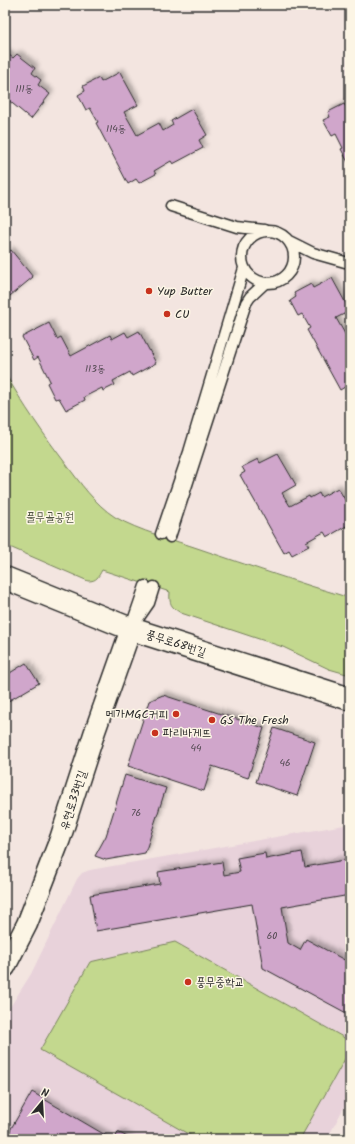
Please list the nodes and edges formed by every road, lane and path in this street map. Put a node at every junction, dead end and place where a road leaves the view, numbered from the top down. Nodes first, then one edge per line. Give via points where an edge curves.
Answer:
1 (171, 206) dead end
2 (238, 227) junction
3 (265, 231) junction
4 (288, 240) junction
5 (242, 251) junction
6 (312, 253) junction
7 (345, 262) dead end
8 (293, 266) junction
9 (244, 268) junction
10 (265, 283) junction
11 (5, 578) edge
12 (150, 587) dead end
13 (5, 593) edge
14 (129, 634) junction
15 (350, 699) edge
16 (350, 711) edge
17 (5, 967) edge

1 - 2 lane
2 - 3 lane
2 - 5 lane
3 - 4 lane via 282,234
3 - 5 lane via 257,232 250,237
4 - 6 lane
4 - 8 lane via 294,253
5 - 9 lane
6 - 7 lane
6 - 8 lane
8 - 10 lane via 282,279 274,283
9 - 10 lane via 256,281
9 - 10 lane via 166,535 244,307 250,297
11 - 14 street, 풍무로68번길
12 - 14 lane
13 - 14 street, 풍무로68번길
14 - 15 street, 풍무로68번길
14 - 16 street, 풍무로68번길 via 314,701
14 - 17 street, 유현로33번길 via 94,731 60,839 27,924

